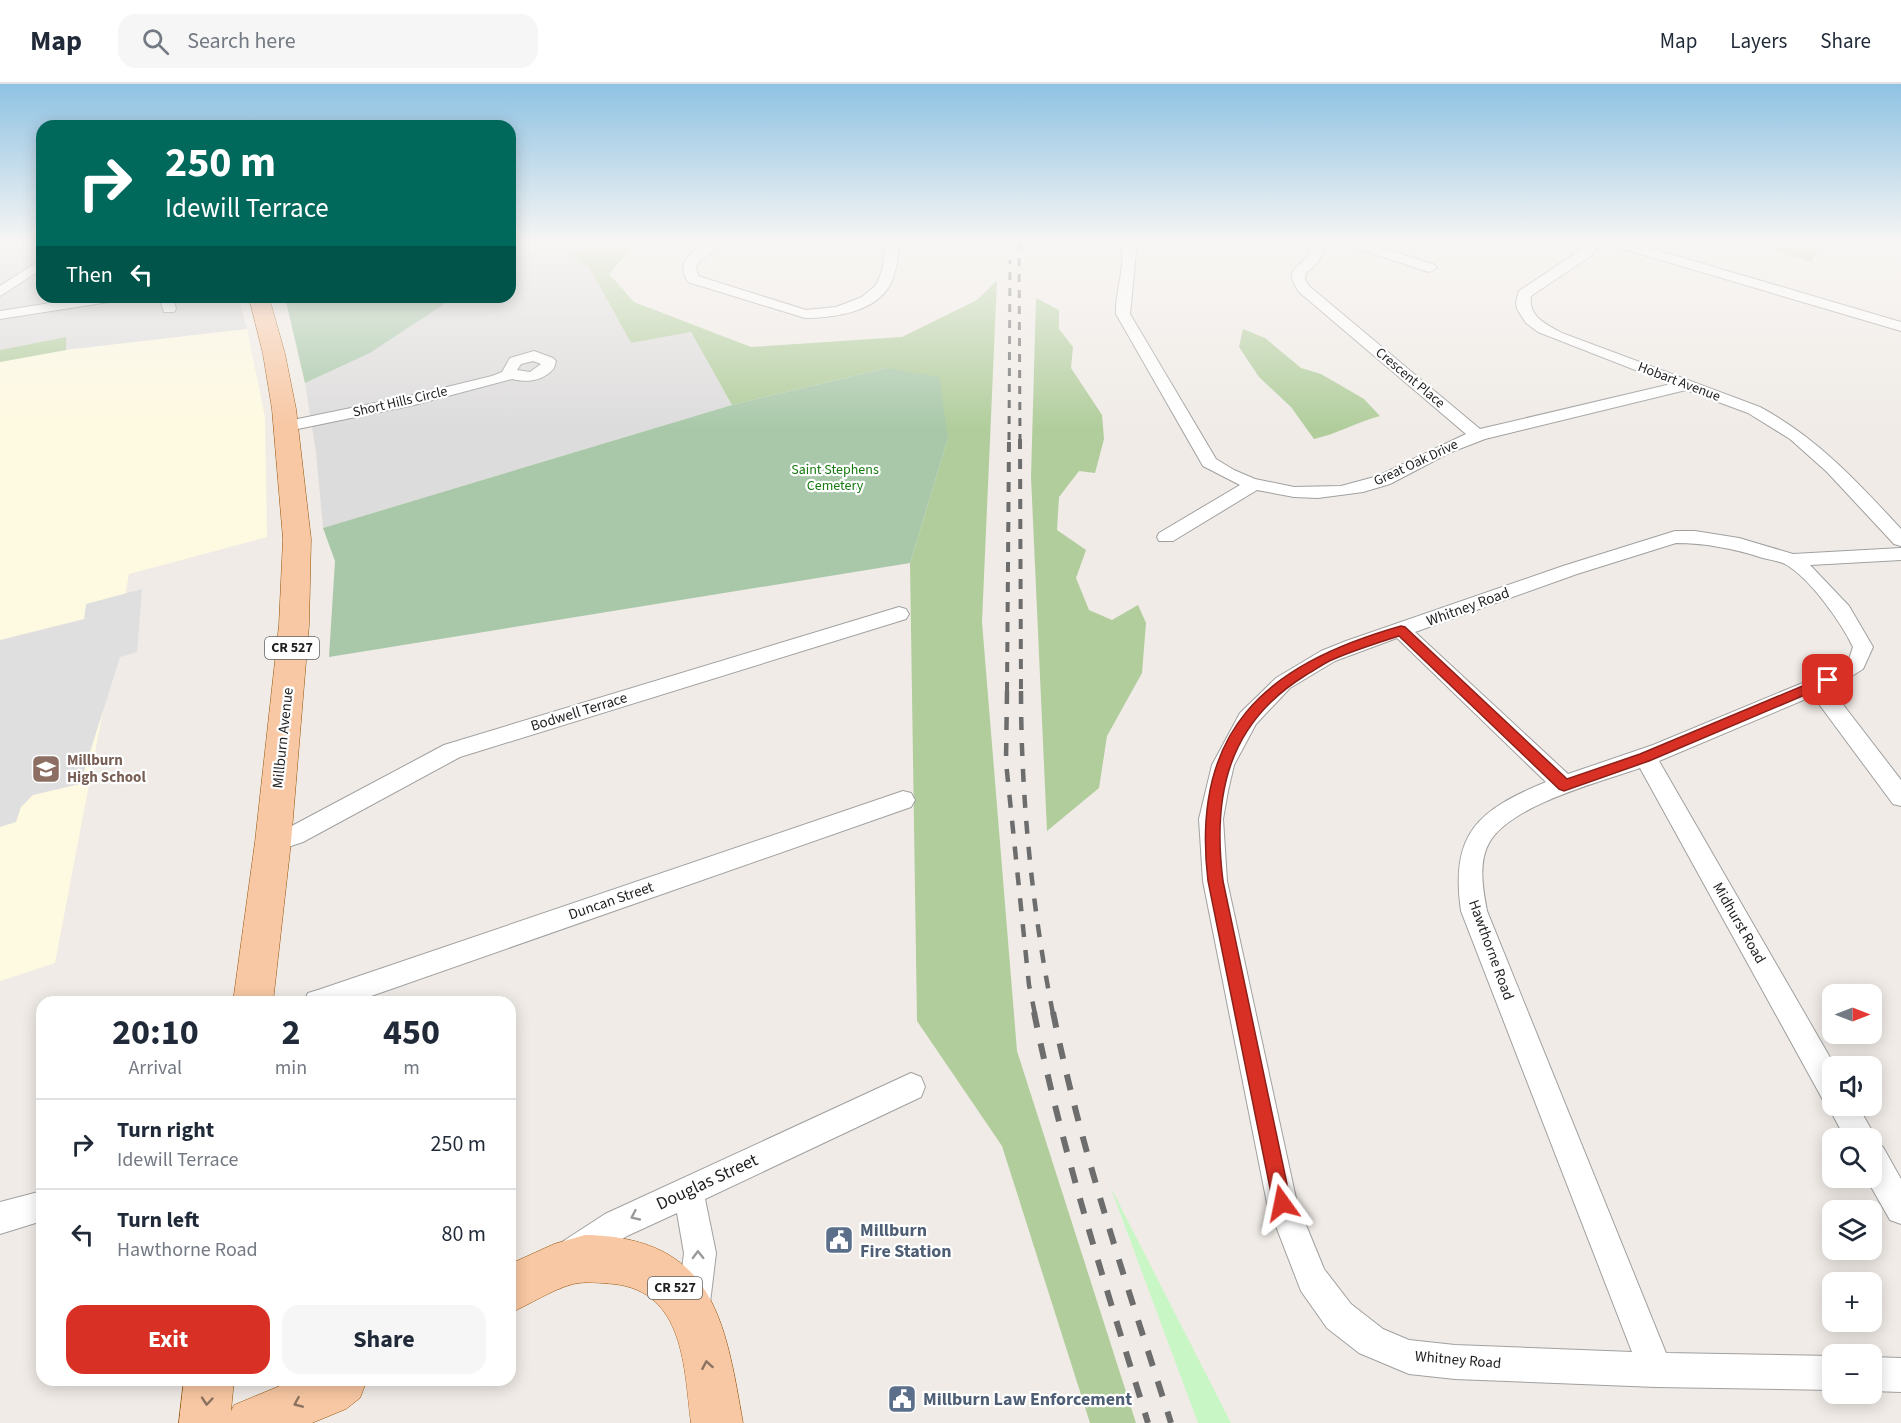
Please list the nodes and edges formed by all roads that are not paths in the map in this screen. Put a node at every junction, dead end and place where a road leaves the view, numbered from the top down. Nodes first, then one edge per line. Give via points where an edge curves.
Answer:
1 (67, 304) edge
2 (261, 304) edge
3 (775, 304) edge
4 (855, 304) edge
5 (1122, 304) edge
6 (1322, 304) edge
7 (1522, 304) edge
8 (1825, 304) edge
9 (0, 315) edge
10 (1901, 327) edge
11 (512, 373) dead end
12 (1688, 385) junction
13 (288, 426) junction
14 (1477, 435) junction
15 (1254, 483) junction
16 (1166, 537) dead end
17 (1901, 540) edge
18 (1901, 554) edge
19 (1792, 560) junction
20 (899, 614) dead end
21 (1401, 630) junction
22 (1817, 685) junction
23 (1645, 757) junction
24 (1564, 785) junction
25 (1901, 797) edge
26 (903, 800) dead end
27 (273, 842) junction
28 (254, 996) edge
29 (335, 996) edge
30 (1822, 1071) edge
31 (911, 1087) dead end
32 (1882, 1176) edge
33 (688, 1191) junction
34 (36, 1208) edge
35 (1901, 1209) edge
36 (0, 1218) edge
37 (526, 1281) edge
38 (693, 1313) junction
39 (1656, 1370) junction
40 (1822, 1373) edge
41 (1882, 1374) edge
42 (1901, 1374) edge
43 (208, 1386) edge
44 (334, 1386) edge
45 (205, 1423) edge
46 (252, 1423) edge
47 (717, 1423) edge

1 - 9 street
2 - 13 main road, Millburn Avenue / CR 527
3 - 4 street via 805,314
5 - 15 street, Great Oak Drive via 1123,314 1209,462
6 - 14 street, Crescent Place
7 - 12 street, Hobart Avenue via 1526,316 1557,336
8 - 10 street
11 - 13 street, Short Hills Circle via 498,380 414,400
12 - 14 street, Great Oak Drive
12 - 17 street, Hobart Avenue via 1781,423 1825,461
13 - 27 main road, Millburn Avenue / CR 527 via 297,546 294,625
14 - 15 street, Great Oak Drive via 1364,487 1310,492
15 - 16 street
18 - 19 street, Whitney Road
19 - 21 street, Whitney Road via 1739,544 1675,537
19 - 22 street, Hawthorne Road via 1846,616 1863,647 1857,663
20 - 27 street, Bodwell Terrace via 452,751 296,835
21 - 24 street
21 - 39 street, Whitney Road via 1328,656 1283,683 1238,734 1216,791 1212,819 1215,881 1282,1203 1312,1280 1340,1316 1371,1341 1409,1356 1455,1362
22 - 23 street, Hawthorne Road
22 - 25 street
23 - 24 street, Hawthorne Road
23 - 30 street, Midhurst Road
24 - 39 street, Hawthorne Road via 1505,811 1487,826 1475,846 1469,883 1477,920
26 - 29 street, Duncan Street
27 - 28 main road, Millburn Avenue / CR 527
31 - 33 street, Douglas Street
32 - 35 street
33 -> 37 street, Douglas Street via 616,1225
38 -> 33 street via 700,1253
34 - 36 street
37 - 38 main road, CR 527 via 583,1259 624,1261 654,1270 675,1287
47 -> 38 main road, CR 527 via 701,1334
39 - 40 street, Whitney Road
41 - 42 street
43 -> 45 main road
44 -> 46 main road

